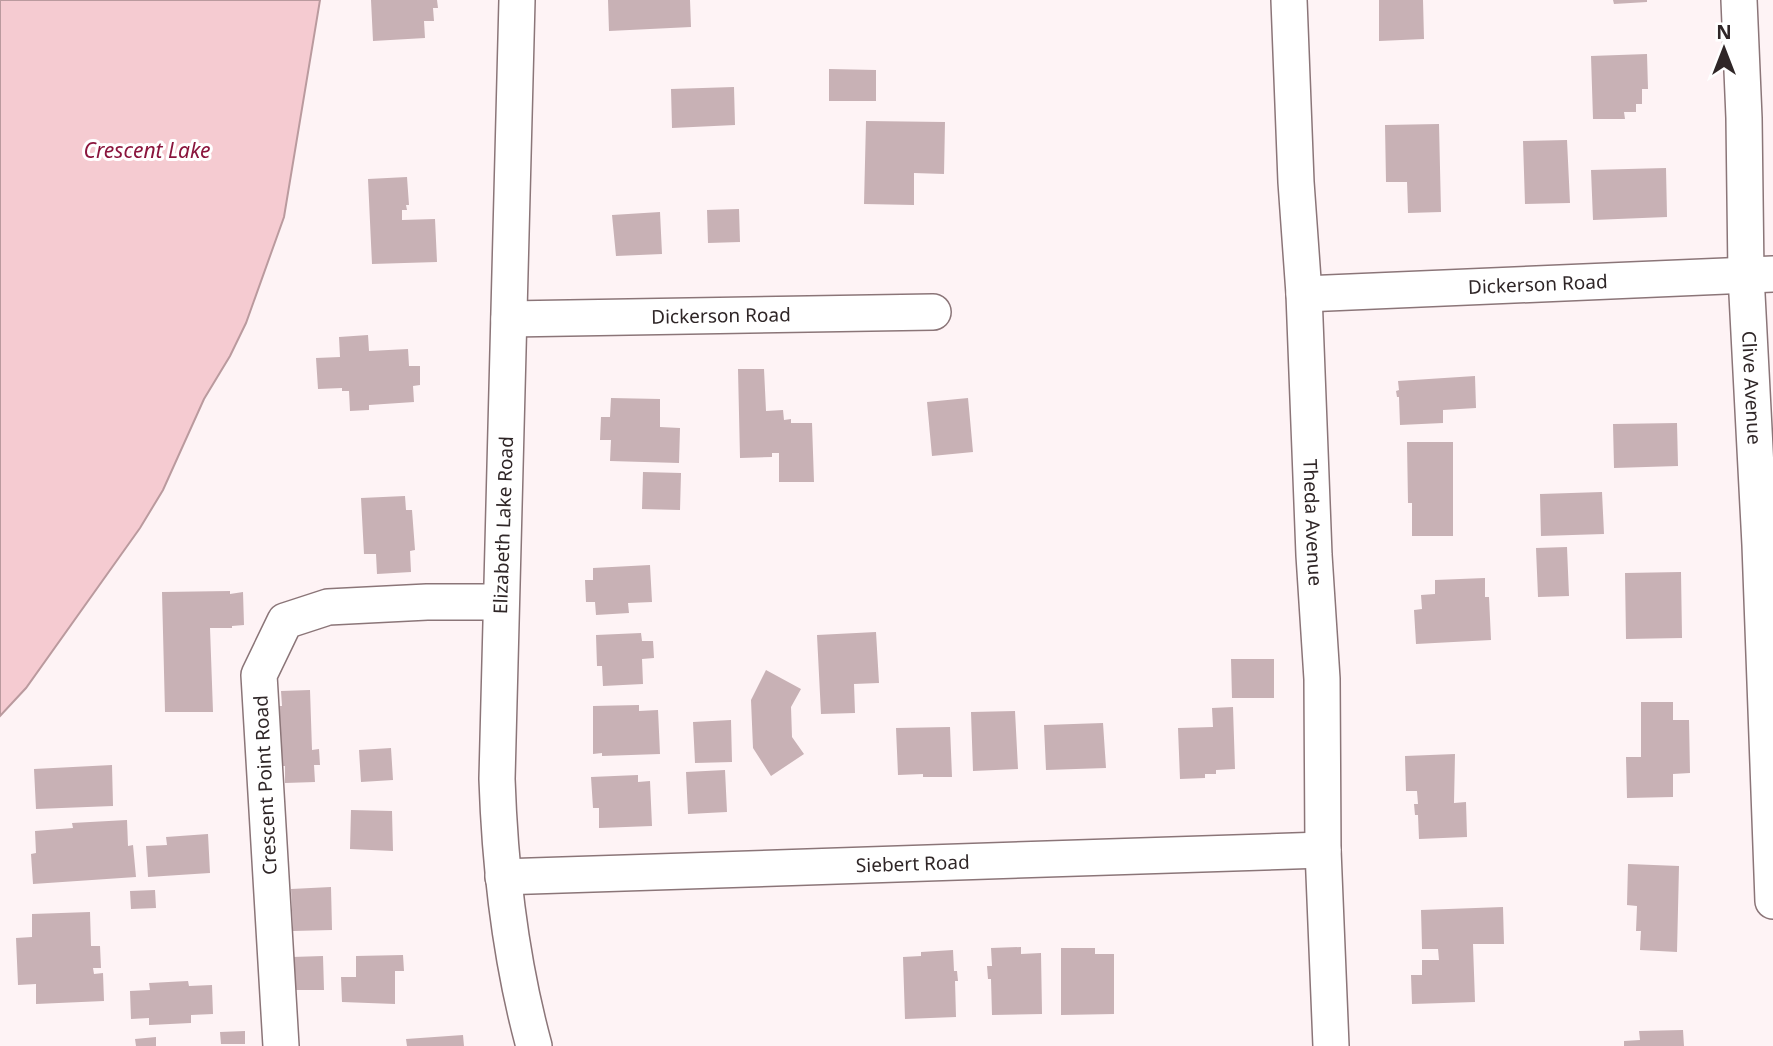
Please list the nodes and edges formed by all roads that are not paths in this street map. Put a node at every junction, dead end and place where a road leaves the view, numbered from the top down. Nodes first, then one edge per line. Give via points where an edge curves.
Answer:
1 (517, 0) edge
2 (1289, 0) edge
3 (1739, 0) edge
4 (1759, 275) edge
5 (1304, 294) junction
6 (933, 312) dead end
7 (509, 319) junction
8 (500, 602) junction
9 (1323, 850) junction
10 (503, 877) junction
11 (1773, 901) edge
12 (281, 1046) edge
13 (534, 1046) edge
14 (1331, 1046) edge

1 - 7 street, Elizabeth Lake Road
2 - 5 street, Theda Avenue
3 - 4 street, Clive Avenue via 1744,118
4 - 5 street, Dickerson Road
4 - 11 street, Clive Avenue via 1760,545
5 - 9 street, Theda Avenue via 1322,679
6 - 7 street, Dickerson Road
7 - 8 street, Elizabeth Lake Road
8 - 10 street, Elizabeth Lake Road via 497,779
8 - 12 street, Crescent Point Road via 328,607 285,621 259,674
9 - 10 street, Siebert Road
9 - 14 street, Theda Avenue
10 - 13 street, Elizabeth Lake Road via 514,959

